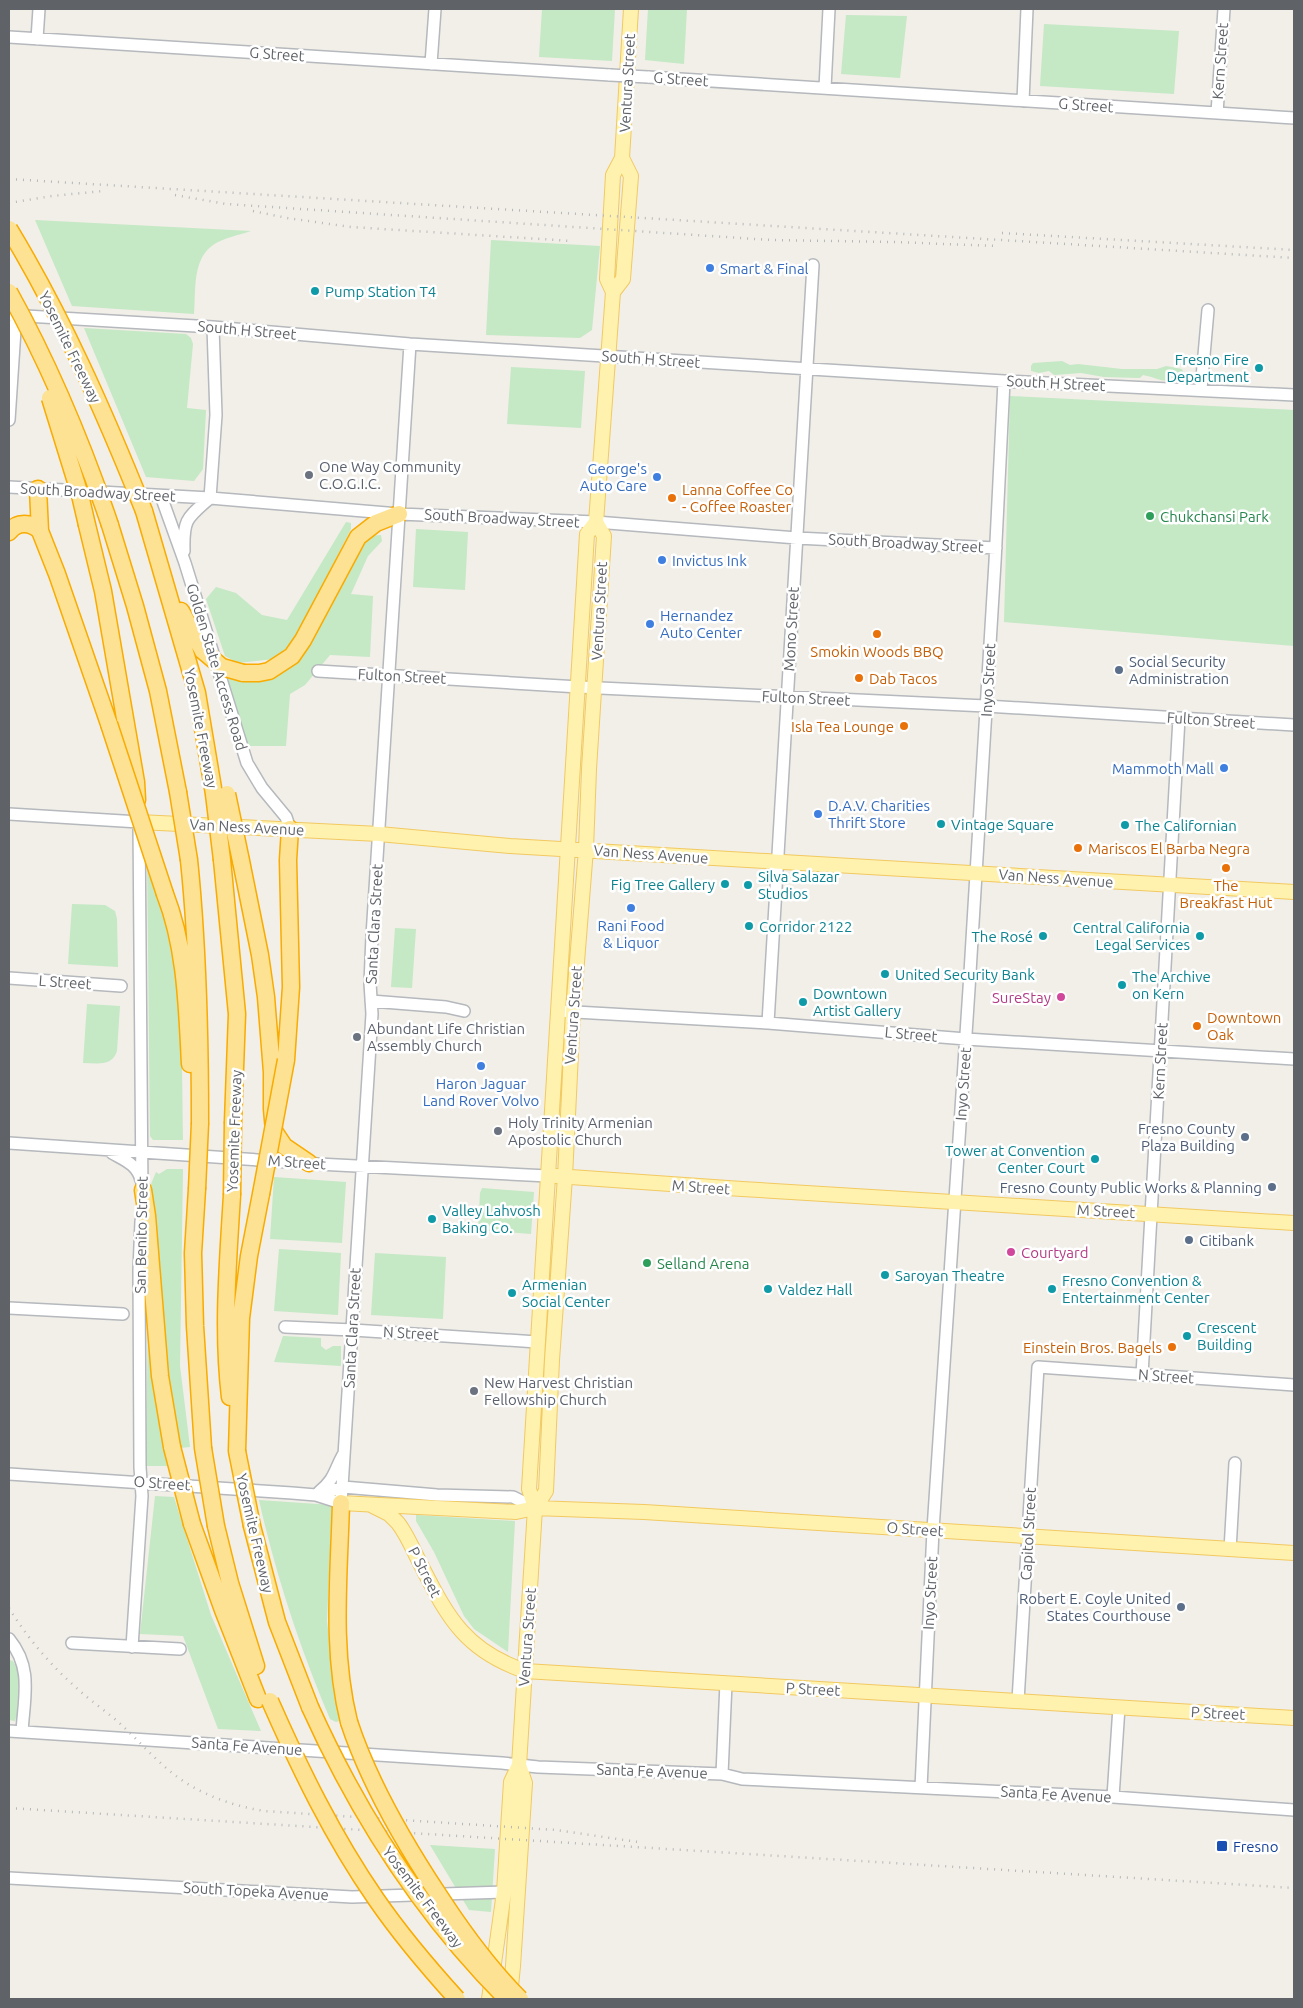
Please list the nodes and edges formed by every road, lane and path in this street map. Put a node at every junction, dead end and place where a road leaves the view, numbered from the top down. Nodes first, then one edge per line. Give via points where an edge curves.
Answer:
1 (39, 9) edge
2 (435, 9) edge
3 (631, 9) edge
4 (829, 9) edge
5 (1027, 9) edge
6 (1224, 9) edge
7 (9, 37) edge
8 (37, 39) junction
9 (431, 64) junction
10 (825, 88) junction
11 (1023, 101) junction
12 (1217, 113) junction
13 (1294, 118) edge
14 (9, 229) edge
15 (813, 265) dead end
16 (9, 292) edge
17 (1208, 310) dead end
18 (12, 315) edge
19 (213, 327) junction
20 (30, 333) junction
21 (410, 344) junction
22 (609, 356) junction
23 (807, 369) junction
24 (1004, 380) junction
25 (1201, 389) junction
26 (1294, 395) edge
27 (9, 420) edge
28 (9, 487) edge
29 (38, 489) junction
30 (161, 496) junction
31 (210, 498) junction
32 (398, 514) junction
33 (596, 522) junction
34 (40, 531) junction
35 (9, 532) edge
36 (797, 538) junction
37 (996, 548) junction
38 (185, 563) junction
39 (160, 572) junction
40 (318, 671) dead end
41 (388, 675) junction
42 (579, 687) junction
43 (595, 687) junction
44 (787, 697) junction
45 (986, 706) junction
46 (1179, 718) junction
47 (1294, 725) edge
48 (220, 794) junction
49 (9, 814) edge
50 (139, 822) junction
51 (290, 829) junction
52 (379, 834) junction
53 (568, 849) junction
54 (586, 849) junction
55 (777, 862) junction
56 (976, 873) junction
57 (1170, 885) junction
58 (1294, 892) edge
59 (9, 978) edge
60 (122, 986) dead end
61 (371, 1001) junction
62 (464, 1011) dead end
63 (558, 1011) junction
64 (572, 1012) junction
65 (768, 1023) junction
66 (966, 1039) junction
67 (1160, 1051) junction
68 (1294, 1059) edge
69 (200, 1123) junction
70 (9, 1143) edge
71 (109, 1150) junction
72 (141, 1152) junction
73 (309, 1163) junction
74 (364, 1166) junction
75 (548, 1176) junction
76 (565, 1177) junction
77 (143, 1190) junction
78 (956, 1203) junction
79 (1151, 1213) junction
80 (1294, 1223) edge
81 (9, 1308) edge
82 (123, 1314) dead end
83 (285, 1327) dead end
84 (353, 1330) junction
85 (537, 1342) junction
86 (1038, 1367) joint
87 (1142, 1375) junction
88 (1294, 1386) edge
89 (237, 1451) junction
90 (343, 1455) junction
91 (1235, 1464) dead end
92 (9, 1474) edge
93 (140, 1482) junction
94 (316, 1495) junction
95 (342, 1495) junction
96 (371, 1504) junction
97 (409, 1506) junction
98 (535, 1508) junction
99 (404, 1530) junction
100 (933, 1530) junction
101 (1028, 1537) junction
102 (1230, 1550) junction
103 (1294, 1553) edge
104 (9, 1639) edge
105 (72, 1643) dead end
106 (132, 1647) junction
107 (180, 1649) dead end
108 (525, 1671) junction
109 (726, 1683) junction
110 (926, 1695) junction
111 (264, 1700) junction
112 (1018, 1701) junction
113 (1120, 1707) junction
114 (1294, 1718) edge
115 (9, 1731) edge
116 (22, 1732) junction
117 (519, 1765) junction
118 (722, 1774) junction
119 (921, 1788) junction
120 (1114, 1797) junction
121 (1294, 1810) edge
122 (9, 1878) edge
123 (504, 1892) junction
124 (457, 1999) edge
125 (488, 1999) edge
126 (508, 1999) edge
127 (520, 1999) edge

1 - 8 street
2 - 9 street
3 - 22 main road, Ventura Street via 622,158 613,175 606,278 613,292
4 - 10 street
5 - 11 street
6 - 12 street, Kern Street
7 - 8 street, G Street
8 - 9 street, G Street
9 - 10 street, G Street, bridge
10 - 11 street, G Street
11 - 12 street, G Street
12 - 13 street, G Street
14 - 39 highway, Yosemite Freeway, bridge via 82,369 144,511
15 - 23 street, Mono Street
16 - 20 highway, Yosemite Freeway, bridge
17 - 25 street
18 - 19 street, South H Street
18 - 27 street
19 - 21 street, South H Street
19 - 31 street via 216,415
20 - 50 highway, bridge via 80,496 104,591 136,782
20 - 69 highway, Yosemite Freeway, bridge via 77,438 110,525 158,691 178,792 194,908 200,1018
21 - 22 street, South H Street
21 - 32 street, Santa Clara Street
22 - 23 street, South H Street
22 - 33 main road, Ventura Street
23 - 24 street, South H Street
23 - 36 street, Mono Street
24 - 25 street, South H Street
24 - 37 street, Inyo Street
25 - 26 street, South H Street
28 - 29 street, South Broadway Street
29 - 30 street, South Broadway Street
29 - 34 highway
30 - 31 street, South Broadway Street
30 - 38 street, Golden State Access Road
31 - 32 street, South Broadway Street
31 - 38 street via 184,526
32 - 33 street, South Broadway Street
32 - 39 highway, bridge via 376,523 358,538 292,656 259,674 242,674 222,667 203,650
32 - 41 street, Santa Clara Street
33 - 36 street, South Broadway Street
33 - 42 main road, Ventura Street via 587,534
33 - 43 main road, Ventura Street via 604,536
34 - 35 highway via 35,526 24,524
34 - 69 highway, bridge via 109,724 176,931 185,980 190,1065
36 - 37 street, South Broadway Street
36 - 44 street, Mono Street
37 - 45 street, Inyo Street
38 - 51 street, Golden State Access Road via 247,762 262,788 286,817
39 - 48 highway, Yosemite Freeway via 182,635
40 - 41 street, Fulton Street
41 - 42 street, Fulton Street
41 - 52 street, Santa Clara Street
42 - 43 street, Fulton Street
42 - 53 main road, Ventura Street
43 - 44 street, Fulton Street
43 - 54 main road, Ventura Street
44 - 45 street, Fulton Street
44 - 55 street, Mono Street
45 - 46 street, Fulton Street
45 - 56 street, Inyo Street
46 - 47 street, Fulton Street
46 - 57 street, Kern Street
48 - 73 highway, bridge via 241,861 260,954 272,1072 274,1131 284,1146
48 - 89 highway, Yosemite Freeway, bridge via 222,860 237,1014 226,1319 227,1369
49 - 50 street, Van Ness Avenue
50 - 51 main road, Van Ness Avenue
50 - 72 street, San Benito Street
51 - 52 main road, Van Ness Avenue
51 - 89 highway, bridge via 290,1003 286,1060 249,1256 241,1318
52 - 53 main road, Van Ness Avenue
52 - 61 street, Santa Clara Street
53 - 54 main road, Van Ness Avenue
53 - 63 main road, Ventura Street
54 - 55 main road, Van Ness Avenue
54 - 64 main road, Ventura Street
55 - 56 main road, Van Ness Avenue
55 - 65 street, Mono Street
56 - 57 main road, Van Ness Avenue
56 - 66 street, Inyo Street
57 - 58 main road, Van Ness Avenue
57 - 67 street, Kern Street
59 - 60 street, L Street
61 - 62 street
61 - 74 street, Santa Clara Street
63 - 64 street, L Street
63 - 75 main road, Ventura Street
64 - 65 street, L Street
64 - 76 main road, Ventura Street
65 - 66 street, L Street
66 - 67 street, L Street
66 - 78 street, Inyo Street
67 - 68 street, L Street
67 - 79 street, Kern Street
69 - 111 highway, Yosemite Freeway, bridge via 193,1252 194,1326 203,1448 216,1526
70 - 71 street, M Street
71 - 72 street, M Street
71 - 77 street, M Street via 137,1170
72 - 73 street, M Street
72 - 77 street, San Benito Street
73 - 74 street, M Street
74 - 75 street, M Street
74 - 84 street, Santa Clara Street
75 - 76 main road, M Street
75 - 85 main road, Ventura Street
76 - 78 main road, M Street
76 - 98 main road, Ventura Street via 546,1491
77 - 93 street, San Benito Street via 139,1270
77 - 111 highway, bridge via 160,1376 172,1447 192,1524 223,1610
78 - 79 main road, M Street
78 - 100 street, Inyo Street
79 - 80 main road, M Street
79 - 87 street, Kern Street
81 - 82 street
83 - 84 street, N Street
84 - 85 street, N Street
84 - 90 street, Santa Clara Street
85 - 98 main road, Ventura Street via 529,1488
86 - 87 street, N Street
86 - 101 street, Capitol Street
87 - 88 street, N Street
89 - 126 highway, Yosemite Freeway, bridge via 277,1622 310,1707 343,1776 388,1853 445,1930
90 - 94 street via 333,1479
90 - 95 street, Santa Clara Street
91 - 102 street
92 - 93 street, O Street
93 - 94 street, O Street
93 - 106 street, San Benito Street via 142,1496
94 - 95 street, O Street
94 - 95 street, O Street
95 - 96 main road, O Street
95 - 98 street, O Street via 513,1497
95 - 127 highway, bridge via 337,1642 340,1682 349,1722 375,1785 425,1874 473,1944
96 - 97 main road, O Street
96 - 99 main road, P Street via 389,1514
97 - 98 main road, O Street via 516,1512
97 - 99 main road, P Street via 402,1521
98 - 100 main road, O Street
98 - 108 main road, Ventura Street
99 - 108 main road, P Street via 445,1610 458,1628 494,1658
100 - 101 main road, O Street
100 - 110 street, Inyo Street
101 - 102 main road, O Street
101 - 112 street, Capitol Street
102 - 103 main road, O Street
104 - 116 street via 25,1669
105 - 106 street
106 - 107 street
108 - 109 main road, P Street
108 - 117 main road, Ventura Street
109 - 110 main road, P Street
109 - 118 street
110 - 112 main road, P Street
110 - 119 street, Inyo Street
111 - 124 highway, bridge via 300,1787 318,1816 396,1926
112 - 113 main road, P Street
113 - 114 main road, P Street
113 - 120 street
115 - 116 street, Santa Fe Avenue
116 - 117 street, Santa Fe Avenue
117 - 118 street, Santa Fe Avenue
117 - 123 main road, Ventura Street via 511,1782
117 - 126 main road, Ventura Street via 525,1783
118 - 119 street, Santa Fe Avenue via 742,1778
119 - 120 street, Santa Fe Avenue
120 - 121 street, Santa Fe Avenue
122 - 123 street, South Topeka Avenue via 352,1897
123 - 125 main road, Ventura Street

